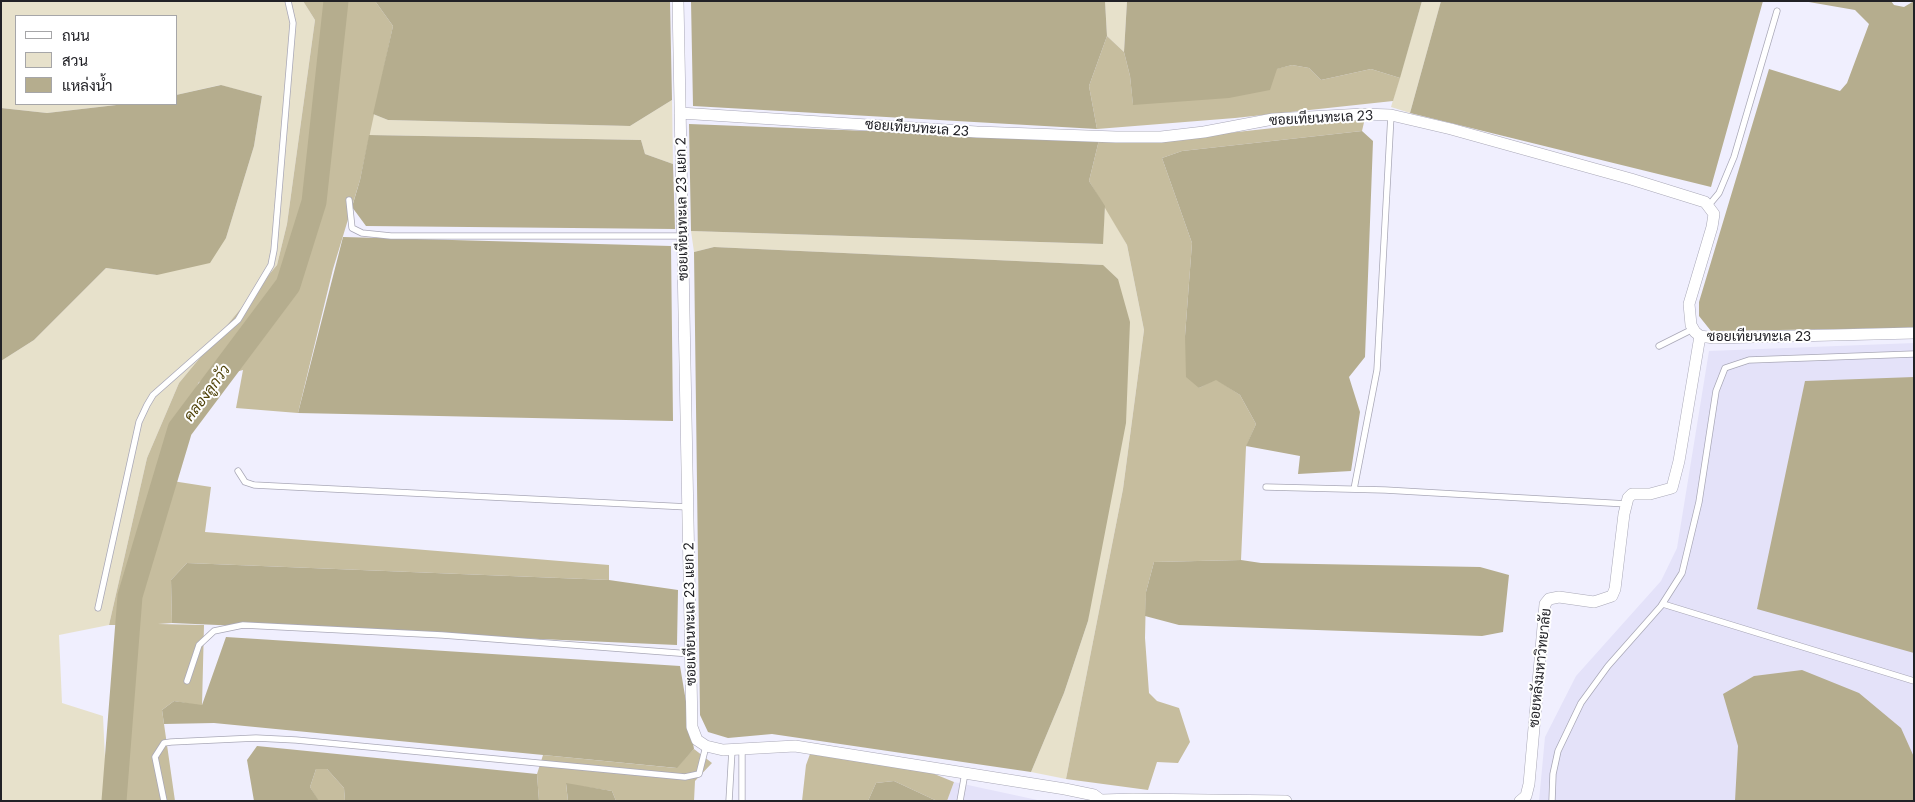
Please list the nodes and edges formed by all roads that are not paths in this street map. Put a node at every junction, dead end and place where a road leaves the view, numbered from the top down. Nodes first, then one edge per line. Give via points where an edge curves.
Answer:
1 (288, 1) edge
2 (678, 1) edge
3 (1777, 11) dead end
4 (680, 113) junction
5 (1391, 115) junction
6 (348, 200) dead end
7 (1709, 205) junction
8 (682, 236) junction
9 (1697, 333) junction
10 (1914, 333) edge
11 (1659, 346) dead end
12 (1914, 354) edge
13 (238, 471) dead end
14 (1266, 487) dead end
15 (1354, 489) junction
16 (1627, 504) junction
17 (688, 507) junction
18 (1663, 604) junction
19 (98, 608) dead end
20 (691, 654) junction
21 (187, 680) dead end
22 (1914, 681) edge
23 (706, 746) junction
24 (737, 750) junction
25 (965, 772) junction
26 (1099, 799) edge
27 (1116, 800) edge
28 (164, 801) edge
29 (728, 801) edge
30 (742, 801) edge
31 (960, 801) edge
32 (1286, 801) edge
33 (1520, 801) edge
34 (1552, 801) edge

1 - 19 lane via 294,23 271,265 238,320 153,395 147,405 139,422
2 - 4 street
3 - 7 lane via 1734,157 1719,193
4 - 5 street, ซอยเทียนทะเล 23 via 977,132 1116,137 1196,133 1273,119
4 - 8 street, ซอยเทียนทะเล 23 แยก 2
5 - 7 street, ซอยเทียนทะเล 23 via 1631,179
5 - 15 lane via 1377,370
6 - 8 lane via 352,228 362,233 390,236
7 - 9 street, ซอยเทียนทะเล 23 via 1714,214 1712,227 1689,304
8 - 17 street, ซอยเทียนทะเล 23 แยก 2
9 - 10 street, ซอยเทียนทะเล 23 via 1714,338
9 - 11 lane
9 - 16 street via 1679,461 1672,488 1650,494 1632,494
12 - 18 lane via 1749,360 1725,368 1716,391 1689,547 1682,573
13 - 17 lane via 245,482 264,486
14 - 15 lane
15 - 16 lane
16 - 33 street, ซอยหลังมหาวิทยาลัย via 1616,589 1612,596 1594,602 1559,597 1549,599 1545,604 1528,784 1526,796
17 - 20 street, ซอยเทียนทะเล 23 แยก 2
18 - 22 lane
18 - 34 lane via 1608,666 1581,703 1558,751
20 - 21 lane via 442,635 243,625 214,631 199,644
20 - 23 street, ซอยเทียนทะเล 23 แยก 2 via 692,727 697,740
23 - 24 street
23 - 28 lane via 699,774 685,777 296,740 256,738 171,742 164,743 155,757
24 - 25 street via 795,746
24 - 29 lane
24 - 30 lane
25 - 26 street via 1065,789
25 - 31 lane
26 - 27 street
27 - 32 street

